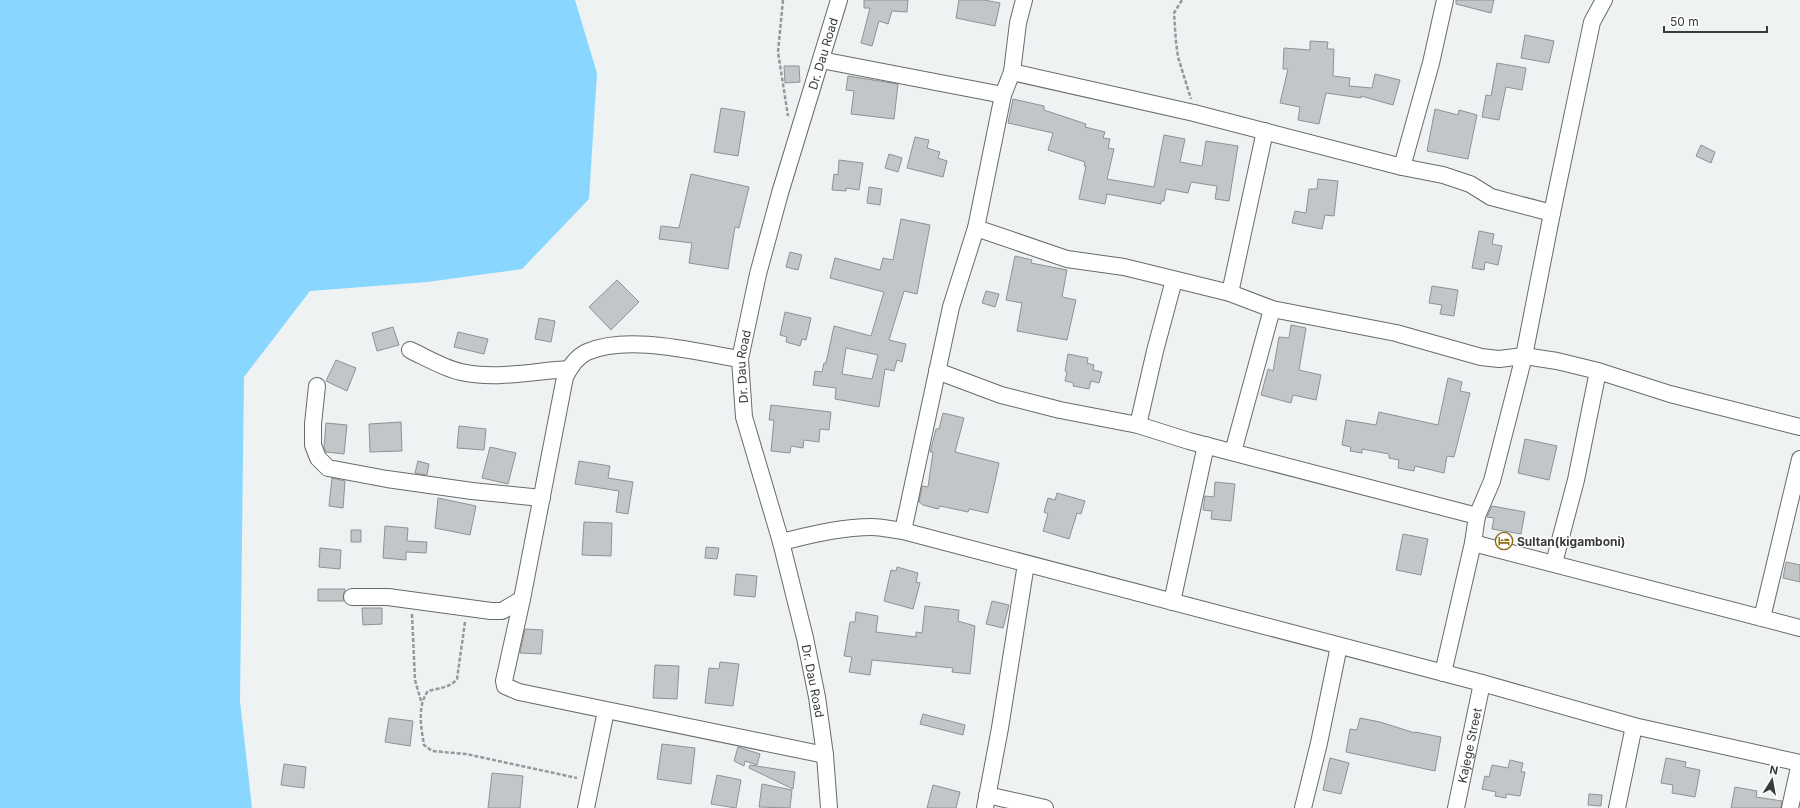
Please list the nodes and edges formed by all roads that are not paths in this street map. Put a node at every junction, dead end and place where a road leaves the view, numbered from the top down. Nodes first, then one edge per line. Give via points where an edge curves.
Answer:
1 (839, 0) edge
2 (1024, 0) edge
3 (1445, 0) edge
4 (1604, 0) edge
5 (821, 60) junction
6 (1012, 72) junction
7 (1003, 95) junction
8 (1265, 131) junction
9 (1402, 167) junction
10 (1552, 213) junction
11 (976, 228) junction
12 (1174, 280) junction
13 (1230, 294) junction
14 (1272, 309) junction
15 (410, 350) dead end
16 (1524, 356) junction
17 (740, 359) junction
18 (569, 369) junction
19 (937, 372) junction
20 (1598, 372) junction
21 (316, 386) dead end
22 (1138, 426) junction
23 (1800, 427) edge
24 (1206, 445) junction
25 (1233, 452) junction
26 (1800, 459) edge
27 (542, 498) junction
28 (1477, 516) junction
29 (903, 531) junction
30 (781, 542) junction
31 (1473, 543) junction
32 (1554, 563) junction
33 (1026, 564) junction
34 (352, 597) dead end
35 (522, 599) junction
36 (1172, 602) junction
37 (1762, 618) junction
38 (1800, 628) edge
39 (1339, 646) junction
40 (1443, 673) junction
41 (1482, 683) junction
42 (606, 711) junction
43 (1634, 726) junction
44 (825, 755) junction
45 (1800, 763) edge
46 (986, 802) edge
47 (586, 808) edge
48 (829, 808) edge
49 (1045, 808) edge
50 (1303, 808) edge
51 (1456, 808) edge
52 (1617, 808) edge
53 (1790, 808) edge

1 - 5 street, Dr. Dau Road
2 - 6 street via 1018,22
3 - 9 street via 1431,63
4 - 10 street via 1592,22
5 - 7 street
5 - 17 street, Dr. Dau Road via 758,274
6 - 7 street
6 - 8 street
7 - 11 street
8 - 9 street
8 - 13 street
9 - 10 street via 1443,174 1470,184 1491,197
10 - 16 street
11 - 12 street via 1067,259 1124,267
11 - 19 street via 951,307
12 - 13 street
12 - 22 street via 1154,351
13 - 14 street
14 - 16 street via 1396,333 1482,357 1499,359
14 - 25 street
15 - 18 street via 442,366 462,372 504,374
16 - 20 street via 1557,361
16 - 28 street via 1492,481
17 - 18 street via 654,345 630,344 586,352
17 - 30 street, Dr. Dau Road via 744,417
18 - 27 street via 565,377
19 - 22 street via 1038,404
19 - 29 street
20 - 23 street via 1670,394
20 - 32 street via 1576,480
21 - 27 street via 312,424 313,445 318,458 328,468 472,491
22 - 24 street
24 - 25 street
24 - 36 street
25 - 28 street
26 - 37 street
27 - 35 street
28 - 31 street
29 - 30 street via 874,527 851,528
29 - 33 street
30 - 44 street, Dr. Dau Road via 808,652
31 - 32 street
31 - 40 street
32 - 37 street
33 - 36 street
33 - 46 street
34 - 35 street via 388,597 502,611
35 - 42 street via 504,681 506,686 519,692
36 - 39 street
37 - 38 street
39 - 40 street
39 - 50 street
40 - 41 street
41 - 43 street
41 - 51 street, Kajege Street
42 - 44 street
42 - 47 street
43 - 45 street
43 - 52 street
44 - 48 street, Dr. Dau Road
45 - 53 street
46 - 49 street

